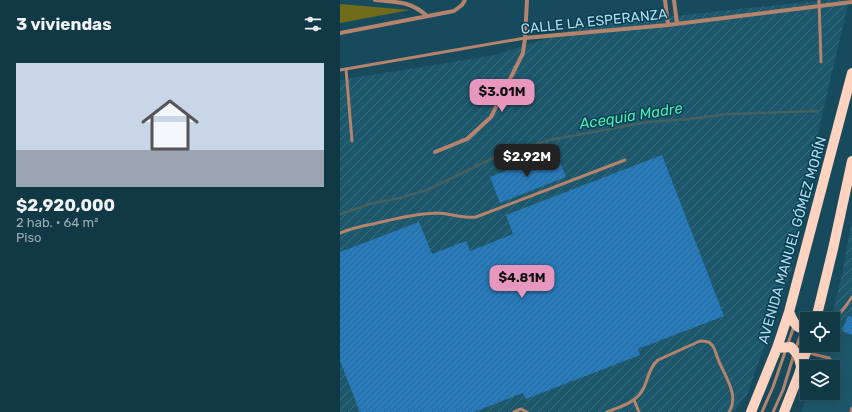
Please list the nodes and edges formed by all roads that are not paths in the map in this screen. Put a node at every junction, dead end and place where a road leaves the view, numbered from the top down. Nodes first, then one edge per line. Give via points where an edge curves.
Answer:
1 (375, 0) edge
2 (465, 0) edge
3 (527, 0) edge
4 (665, 0) edge
5 (674, 0) edge
6 (819, 0) edge
7 (852, 2) edge
8 (818, 6) junction
9 (427, 16) junction
10 (677, 24) junction
11 (668, 25) junction
12 (340, 33) edge
13 (525, 38) junction
14 (821, 62) dead end
15 (346, 69) junction
16 (340, 70) edge
17 (852, 73) edge
18 (352, 141) dead end
19 (435, 152) dead end
20 (625, 160) dead end
21 (852, 164) edge
22 (340, 233) edge
23 (852, 298) edge
24 (789, 312) junction
25 (818, 312) edge
26 (840, 313) edge
27 (800, 326) edge
28 (800, 330) edge
29 (800, 330) edge
30 (786, 348) junction
31 (816, 352) edge
32 (831, 360) edge
33 (800, 369) edge
34 (800, 376) edge
35 (759, 395) junction
36 (634, 400) junction
37 (852, 408) edge
38 (514, 412) edge
39 (527, 412) edge
40 (607, 412) edge
41 (639, 412) edge
42 (729, 412) edge
43 (744, 412) edge
44 (751, 412) edge
45 (762, 412) edge
46 (773, 412) edge
47 (784, 412) edge
48 (850, 412) edge

1 - 9 street via 416,7
2 - 9 street via 454,11
3 - 13 street
4 - 11 street
5 - 10 street
6 - 8 lane
7 - 8 street, CALLE LA ESPERANZA
8 - 10 street, CALLE LA ESPERANZA
8 - 14 lane
9 - 12 street
10 - 11 street, CALLE LA ESPERANZA
11 - 13 street, CALLE LA ESPERANZA
13 - 15 lane, CALLE LA ESPERANZA
13 - 19 street via 523,53 491,117 467,139
15 - 16 lane, CALLE LA ESPERANZA
15 - 18 lane
17 - 24 main road, AVENIDA MANUEL GÓMEZ MORÍN
20 - 22 lane via 476,217 423,214
21 - 25 main road
23 - 26 lane
24 - 27 main road
24 - 30 main road, AVENIDA MANUEL GÓMEZ MORÍN
28 - 30 lane
29 - 30 lane
30 - 33 main road
30 - 35 main road, AVENIDA MANUEL GÓMEZ MORÍN
30 - 45 lane
30 - 46 lane via 783,390
31 - 32 lane
34 - 47 main road
35 - 43 main road
35 - 44 main road, AVENIDA MANUEL GÓMEZ MORÍN
36 - 40 lane
36 - 41 lane
36 - 42 lane via 642,391 653,365 658,360 700,341 707,341 713,346 729,381 733,396
37 - 48 lane
38 - 39 lane via 521,409

